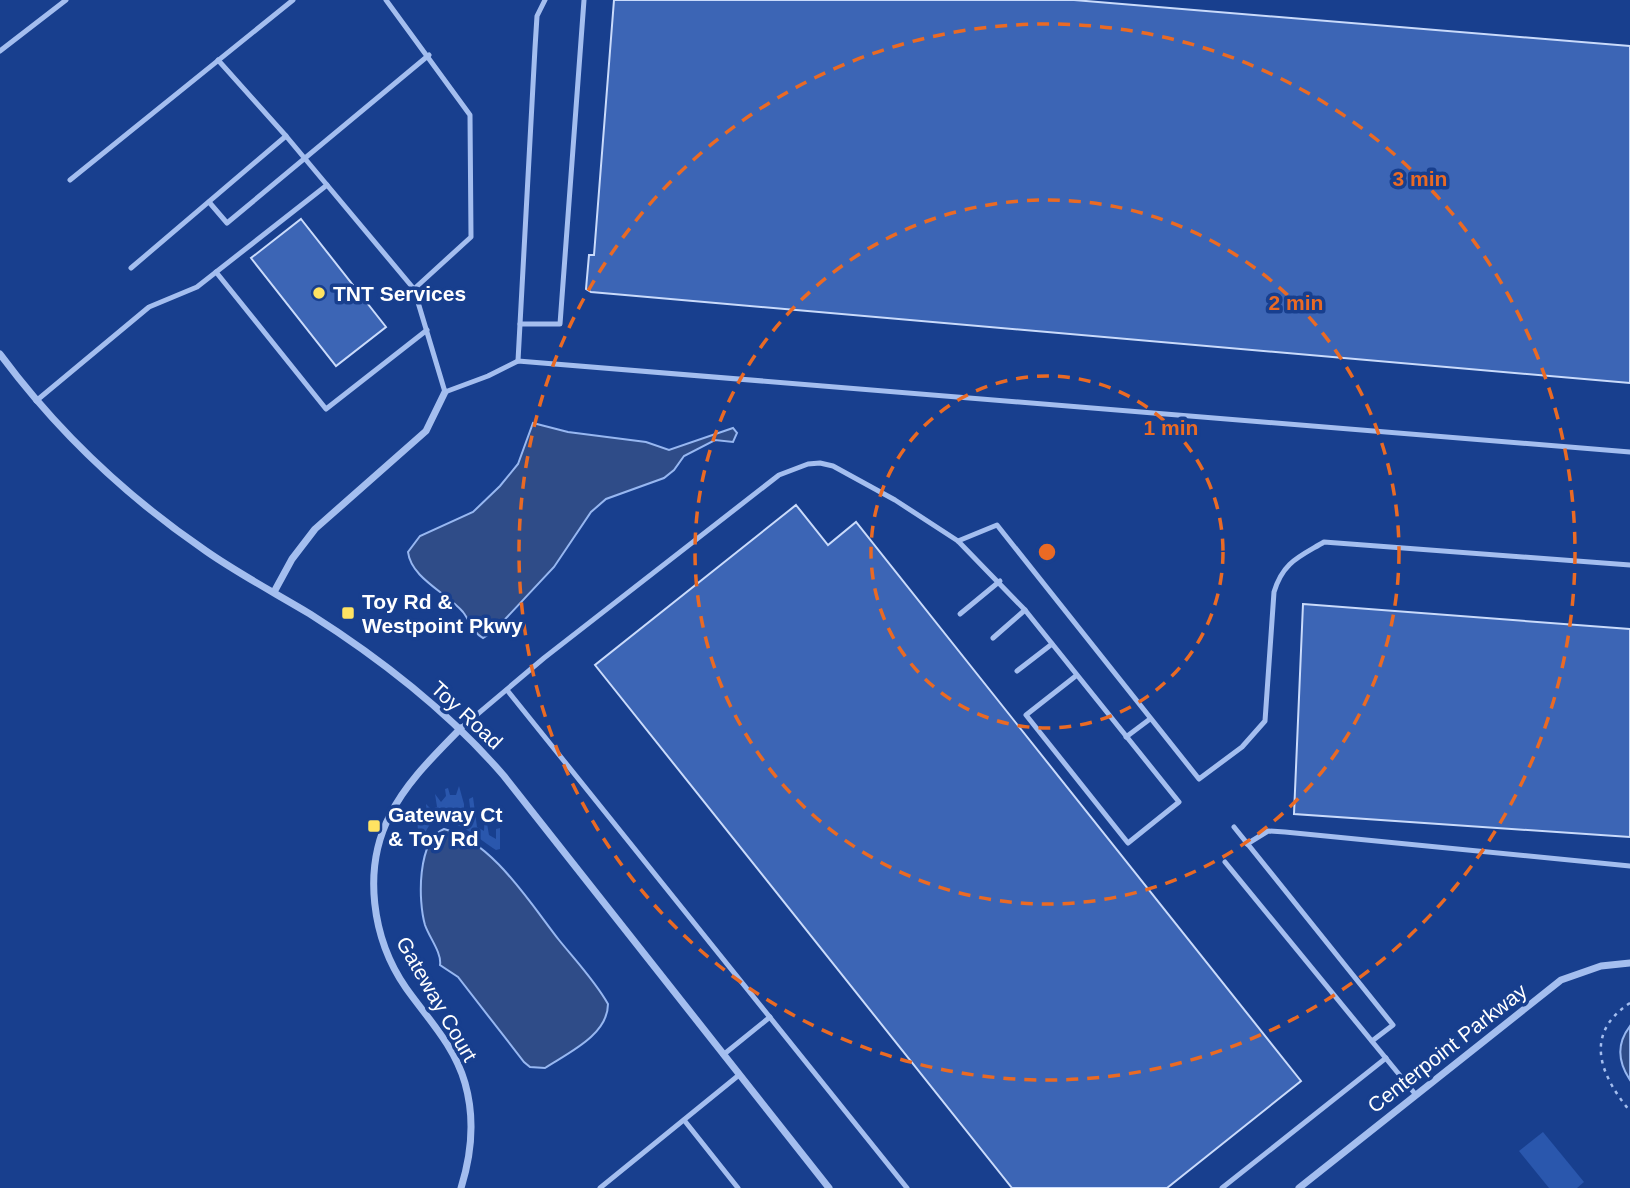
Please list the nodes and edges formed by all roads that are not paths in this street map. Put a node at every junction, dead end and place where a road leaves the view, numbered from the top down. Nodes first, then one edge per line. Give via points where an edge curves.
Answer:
1 (66, 0) edge
2 (293, 0) edge
3 (386, 0) edge
4 (545, 0) edge
5 (584, 0) edge
6 (0, 51) edge
7 (429, 55) junction
8 (218, 60) junction
9 (286, 136) junction
10 (305, 158) junction
11 (70, 180) dead end
12 (327, 185) junction
13 (209, 202) junction
14 (131, 268) dead end
15 (216, 272) junction
16 (414, 289) junction
17 (520, 324) junction
18 (427, 330) junction
19 (0, 355) edge
20 (518, 361) junction
21 (445, 392) junction
22 (36, 401) junction
23 (1630, 452) edge
24 (958, 541) junction
25 (1630, 565) edge
26 (1000, 581) junction
27 (274, 592) junction
28 (1025, 610) junction
29 (960, 614) dead end
30 (993, 638) dead end
31 (1052, 644) junction
32 (1017, 671) dead end
33 (1077, 675) junction
34 (506, 690) junction
35 (1150, 719) junction
36 (461, 728) junction
37 (1126, 737) junction
38 (1234, 827) dead end
39 (1247, 844) junction
40 (1225, 862) dead end
41 (1630, 866) edge
42 (1630, 963) edge
43 (770, 1017) junction
44 (1372, 1041) junction
45 (723, 1055) junction
46 (1387, 1058) junction
47 (739, 1075) junction
48 (1416, 1094) junction
49 (684, 1120) junction
50 (461, 1188) edge
51 (600, 1188) edge
52 (738, 1188) edge
53 (829, 1188) edge
54 (907, 1188) edge
55 (1222, 1188) edge
56 (1299, 1188) edge

1 - 6 lane
2 - 8 lane
3 - 7 lane
4 - 17 lane via 537,16 534,48
5 - 17 lane via 560,324
7 - 10 lane
7 - 16 lane via 470,114 471,237
8 - 9 lane
8 - 11 lane
9 - 10 lane
9 - 13 lane
10 - 12 lane
10 - 13 lane via 227,223
12 - 15 lane
12 - 16 lane
13 - 14 lane
15 - 18 lane via 326,409
15 - 22 lane via 197,287 149,307
16 - 18 lane
17 - 20 lane
18 - 21 lane
19 - 22 street, Toy Road
20 - 21 lane
20 - 23 lane
21 - 27 street via 426,431 315,529
22 - 27 street, Toy Road via 136,498 207,552
24 - 26 lane
24 - 34 lane via 833,466 798,466 769,482
24 - 35 lane via 997,525
25 - 35 lane via 1324,542 1287,564 1278,577 1265,721 1255,735 1199,779
26 - 28 lane
26 - 29 lane
27 - 36 street, Toy Road via 363,650
28 - 30 lane
28 - 31 lane
31 - 32 lane
31 - 33 lane
33 - 37 lane
33 - 37 lane via 1026,715 1128,843 1179,802
34 - 36 lane
34 - 43 lane
35 - 37 lane
36 - 45 street, Toy Road via 504,776
36 - 50 street, Gateway Court via 410,783 390,814 379,846 374,899 392,965 440,1031 465,1081 472,1130
38 - 39 lane
39 - 41 lane via 1268,831
39 - 44 lane via 1392,1025
40 - 44 lane
42 - 48 street, Centerpoint Parkway via 1601,966 1561,980
43 - 45 lane
43 - 54 lane
44 - 46 lane
45 - 47 street, Toy Road
46 - 48 lane
46 - 55 lane
47 - 49 lane
47 - 53 street, Toy Road
48 - 56 street, Centerpoint Parkway
49 - 51 lane
49 - 52 lane

